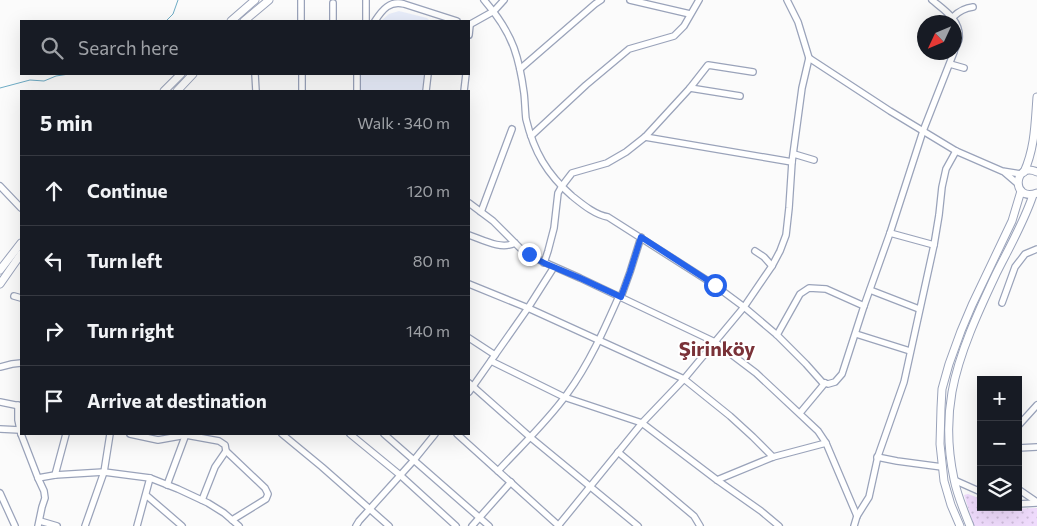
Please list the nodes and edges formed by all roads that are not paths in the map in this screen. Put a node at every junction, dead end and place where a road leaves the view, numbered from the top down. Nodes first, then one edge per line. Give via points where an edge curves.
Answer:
1 (255, 0) edge
2 (269, 0) edge
3 (301, 0) edge
4 (366, 0) edge
5 (484, 0) edge
6 (504, 0) edge
7 (601, 0) edge
8 (630, 0) edge
9 (699, 0) edge
10 (787, 0) edge
11 (932, 0) edge
12 (396, 2) edge
13 (332, 3) dead end
14 (973, 6) dead end
15 (494, 11) junction
16 (690, 14) junction
17 (951, 15) edge
18 (955, 15) edge
19 (435, 18) edge
20 (232, 20) edge
21 (245, 20) edge
22 (301, 20) edge
23 (333, 20) edge
24 (366, 20) edge
25 (376, 20) edge
26 (450, 20) edge
27 (470, 24) edge
28 (809, 58) junction
29 (951, 60) edge
30 (950, 64) junction
31 (964, 68) dead end
32 (520, 69) junction
33 (753, 72) dead end
34 (180, 75) edge
35 (192, 75) edge
36 (255, 75) edge
37 (302, 75) edge
38 (357, 75) edge
39 (428, 75) edge
40 (466, 75) edge
41 (690, 88) junction
42 (165, 90) edge
43 (178, 90) edge
44 (256, 90) edge
45 (302, 90) edge
46 (357, 90) edge
47 (426, 90) edge
48 (464, 90) edge
49 (740, 96) dead end
50 (1037, 97) edge
51 (512, 129) dead end
52 (923, 131) junction
53 (531, 136) junction
54 (645, 137) junction
55 (956, 151) junction
56 (794, 154) junction
57 (814, 160) dead end
58 (792, 162) junction
59 (1002, 171) junction
60 (1037, 172) edge
61 (1022, 173) junction
62 (0, 186) edge
63 (562, 186) junction
64 (1019, 188) junction
65 (1036, 194) edge
66 (470, 205) edge
67 (20, 207) edge
68 (481, 212) junction
69 (890, 233) junction
70 (470, 235) edge
71 (641, 237) junction
72 (20, 243) edge
73 (515, 243) junction
74 (934, 245) junction
75 (1037, 249) edge
76 (755, 250) dead end
77 (20, 255) edge
78 (544, 263) junction
79 (772, 266) junction
80 (554, 267) junction
81 (0, 270) edge
82 (0, 284) edge
83 (470, 284) edge
84 (870, 290) junction
85 (14, 296) dead end
86 (620, 297) junction
87 (20, 298) edge
88 (1002, 303) dead end
89 (744, 306) junction
90 (864, 306) junction
91 (528, 308) junction
92 (919, 309) junction
93 (856, 334) junction
94 (777, 335) junction
95 (470, 339) edge
96 (599, 340) junction
97 (715, 342) junction
98 (910, 351) junction
99 (495, 354) junction
100 (491, 361) junction
101 (20, 363) edge
102 (0, 367) edge
103 (684, 378) junction
104 (825, 383) junction
105 (470, 387) edge
106 (564, 397) junction
107 (0, 402) edge
108 (1037, 405) edge
109 (20, 406) edge
110 (800, 413) junction
111 (1022, 422) edge
112 (642, 423) junction
113 (0, 429) edge
114 (20, 429) edge
115 (20, 433) edge
116 (22, 435) edge
117 (66, 435) edge
118 (110, 435) edge
119 (135, 435) edge
120 (181, 435) edge
121 (186, 435) edge
122 (191, 435) edge
123 (283, 435) edge
124 (351, 435) edge
125 (385, 435) edge
126 (434, 435) edge
127 (458, 435) edge
128 (530, 437) junction
129 (826, 443) junction
130 (1037, 447) edge
131 (1022, 448) edge
132 (226, 451) junction
133 (618, 452) junction
134 (772, 457) junction
135 (878, 457) junction
136 (414, 460) junction
137 (942, 467) junction
138 (498, 471) junction
139 (104, 472) junction
140 (55, 475) junction
141 (400, 475) junction
142 (38, 478) junction
143 (150, 478) junction
144 (717, 480) junction
145 (954, 480) junction
146 (510, 482) junction
147 (167, 485) junction
148 (591, 488) junction
149 (977, 490) edge
150 (1022, 492) edge
151 (0, 493) edge
152 (146, 495) junction
153 (202, 500) junction
154 (1037, 503) edge
155 (1022, 504) edge
156 (370, 509) junction
157 (857, 516) junction
158 (480, 518) junction
159 (232, 520) junction
160 (39, 524) edge
161 (15, 526) edge
162 (57, 526) edge
163 (85, 526) edge
164 (137, 526) edge
165 (182, 526) edge
166 (239, 526) edge
167 (356, 526) edge
168 (389, 526) edge
169 (456, 526) edge
170 (472, 526) edge
171 (489, 526) edge
172 (559, 526) edge
173 (638, 526) edge
174 (700, 526) edge
175 (779, 526) edge
176 (854, 526) edge
177 (960, 526) edge
178 (970, 526) edge

1 - 20 main road
2 - 21 main road
3 - 22 street
4 - 24 street
5 - 15 street
6 - 15 street
7 - 32 street
8 - 16 street
9 - 16 street
10 - 28 street
11 - 17 street
12 - 19 street
12 - 25 street via 386,7
13 - 23 street
14 - 18 street
15 - 27 street
15 - 32 street via 514,47
16 - 53 street via 674,36 636,46 623,53
19 - 26 street
28 - 52 street
28 - 56 street
29 - 30 street
30 - 31 street
30 - 52 street
32 - 53 street
33 - 41 street via 708,65
34 - 42 main road
35 - 43 main road
36 - 44 street
37 - 45 street
38 - 46 street
39 - 47 street
40 - 48 street
41 - 49 street
41 - 54 street
50 - 61 main road via 1032,151
51 - 68 street
52 - 55 street
52 - 69 street
53 - 63 street via 544,166
54 - 58 street
54 - 63 street via 607,163 572,173
55 - 59 street
55 - 74 street via 946,169
56 - 57 street
56 - 58 street
58 - 79 street via 786,235
59 - 61 street
59 - 64 street
60 - 61 main road
61 - 64 main road via 1018,180
62 - 67 street
63 - 71 street via 601,216
63 - 78 street
64 - 65 main road via 1026,195
64 - 137 main road via 1012,220 972,305 942,389
65 - 145 main road via 971,331 958,370 950,413
66 - 68 street
68 - 73 street
69 - 74 street
69 - 84 street
70 - 73 street via 502,246
71 - 86 street
71 - 89 street
72 - 81 main road
73 - 78 street
74 - 92 street
75 - 88 street via 1025,254 1015,267
76 - 79 street
77 - 82 main road
78 - 80 street
79 - 89 street
80 - 86 street
80 - 91 street
83 - 91 street
84 - 90 street
84 - 92 street
85 - 87 street
86 - 96 street
86 - 97 street
89 - 94 street
89 - 97 street
90 - 93 street
90 - 94 street via 826,290 809,288 800,294
91 - 96 street
91 - 99 street
92 - 98 street
93 - 98 street
93 - 104 street via 842,374 835,382
94 - 104 street
95 - 99 street
96 - 103 street
96 - 106 street
97 - 103 street
97 - 110 street
98 - 135 street via 904,382
99 - 100 street
100 - 105 street
100 - 106 street
101 - 102 street
103 - 112 street
103 - 134 street
104 - 110 street
105 - 128 street
106 - 112 street
106 - 128 street
107 - 109 street
108 - 111 street
109 - 114 street
110 - 129 street
112 - 133 street
112 - 144 street
113 - 115 street
116 - 142 street
117 - 140 street
118 - 139 street
119 - 120 street via 158,440
121 - 147 street
122 - 132 street via 219,441 225,445
123 - 156 street
124 - 141 street
125 - 136 street
126 - 136 street
127 - 138 street
128 - 138 street
128 - 148 street
129 - 134 street
129 - 157 street
130 - 131 street
132 - 153 street via 215,467
132 - 159 street via 268,494 266,499
133 - 148 street
133 - 174 street via 694,516
134 - 144 street
135 - 137 street
135 - 157 street via 869,497
136 - 141 street
136 - 158 street
137 - 177 main road via 946,489
138 - 146 street
139 - 140 street
139 - 143 street
139 - 163 street
140 - 142 street
141 - 156 street
141 - 169 street
142 - 160 street via 45,498
143 - 147 street
143 - 152 street
144 - 175 street
145 - 149 street
145 - 178 main road
146 - 158 street
146 - 172 street
147 - 153 street
148 - 172 street
148 - 173 street
150 - 154 street
151 - 161 street
152 - 164 street
152 - 165 street
153 - 159 street
154 - 155 street
156 - 167 street
156 - 168 street
157 - 176 street
158 - 170 street
158 - 171 street
159 - 166 street
160 - 162 street

